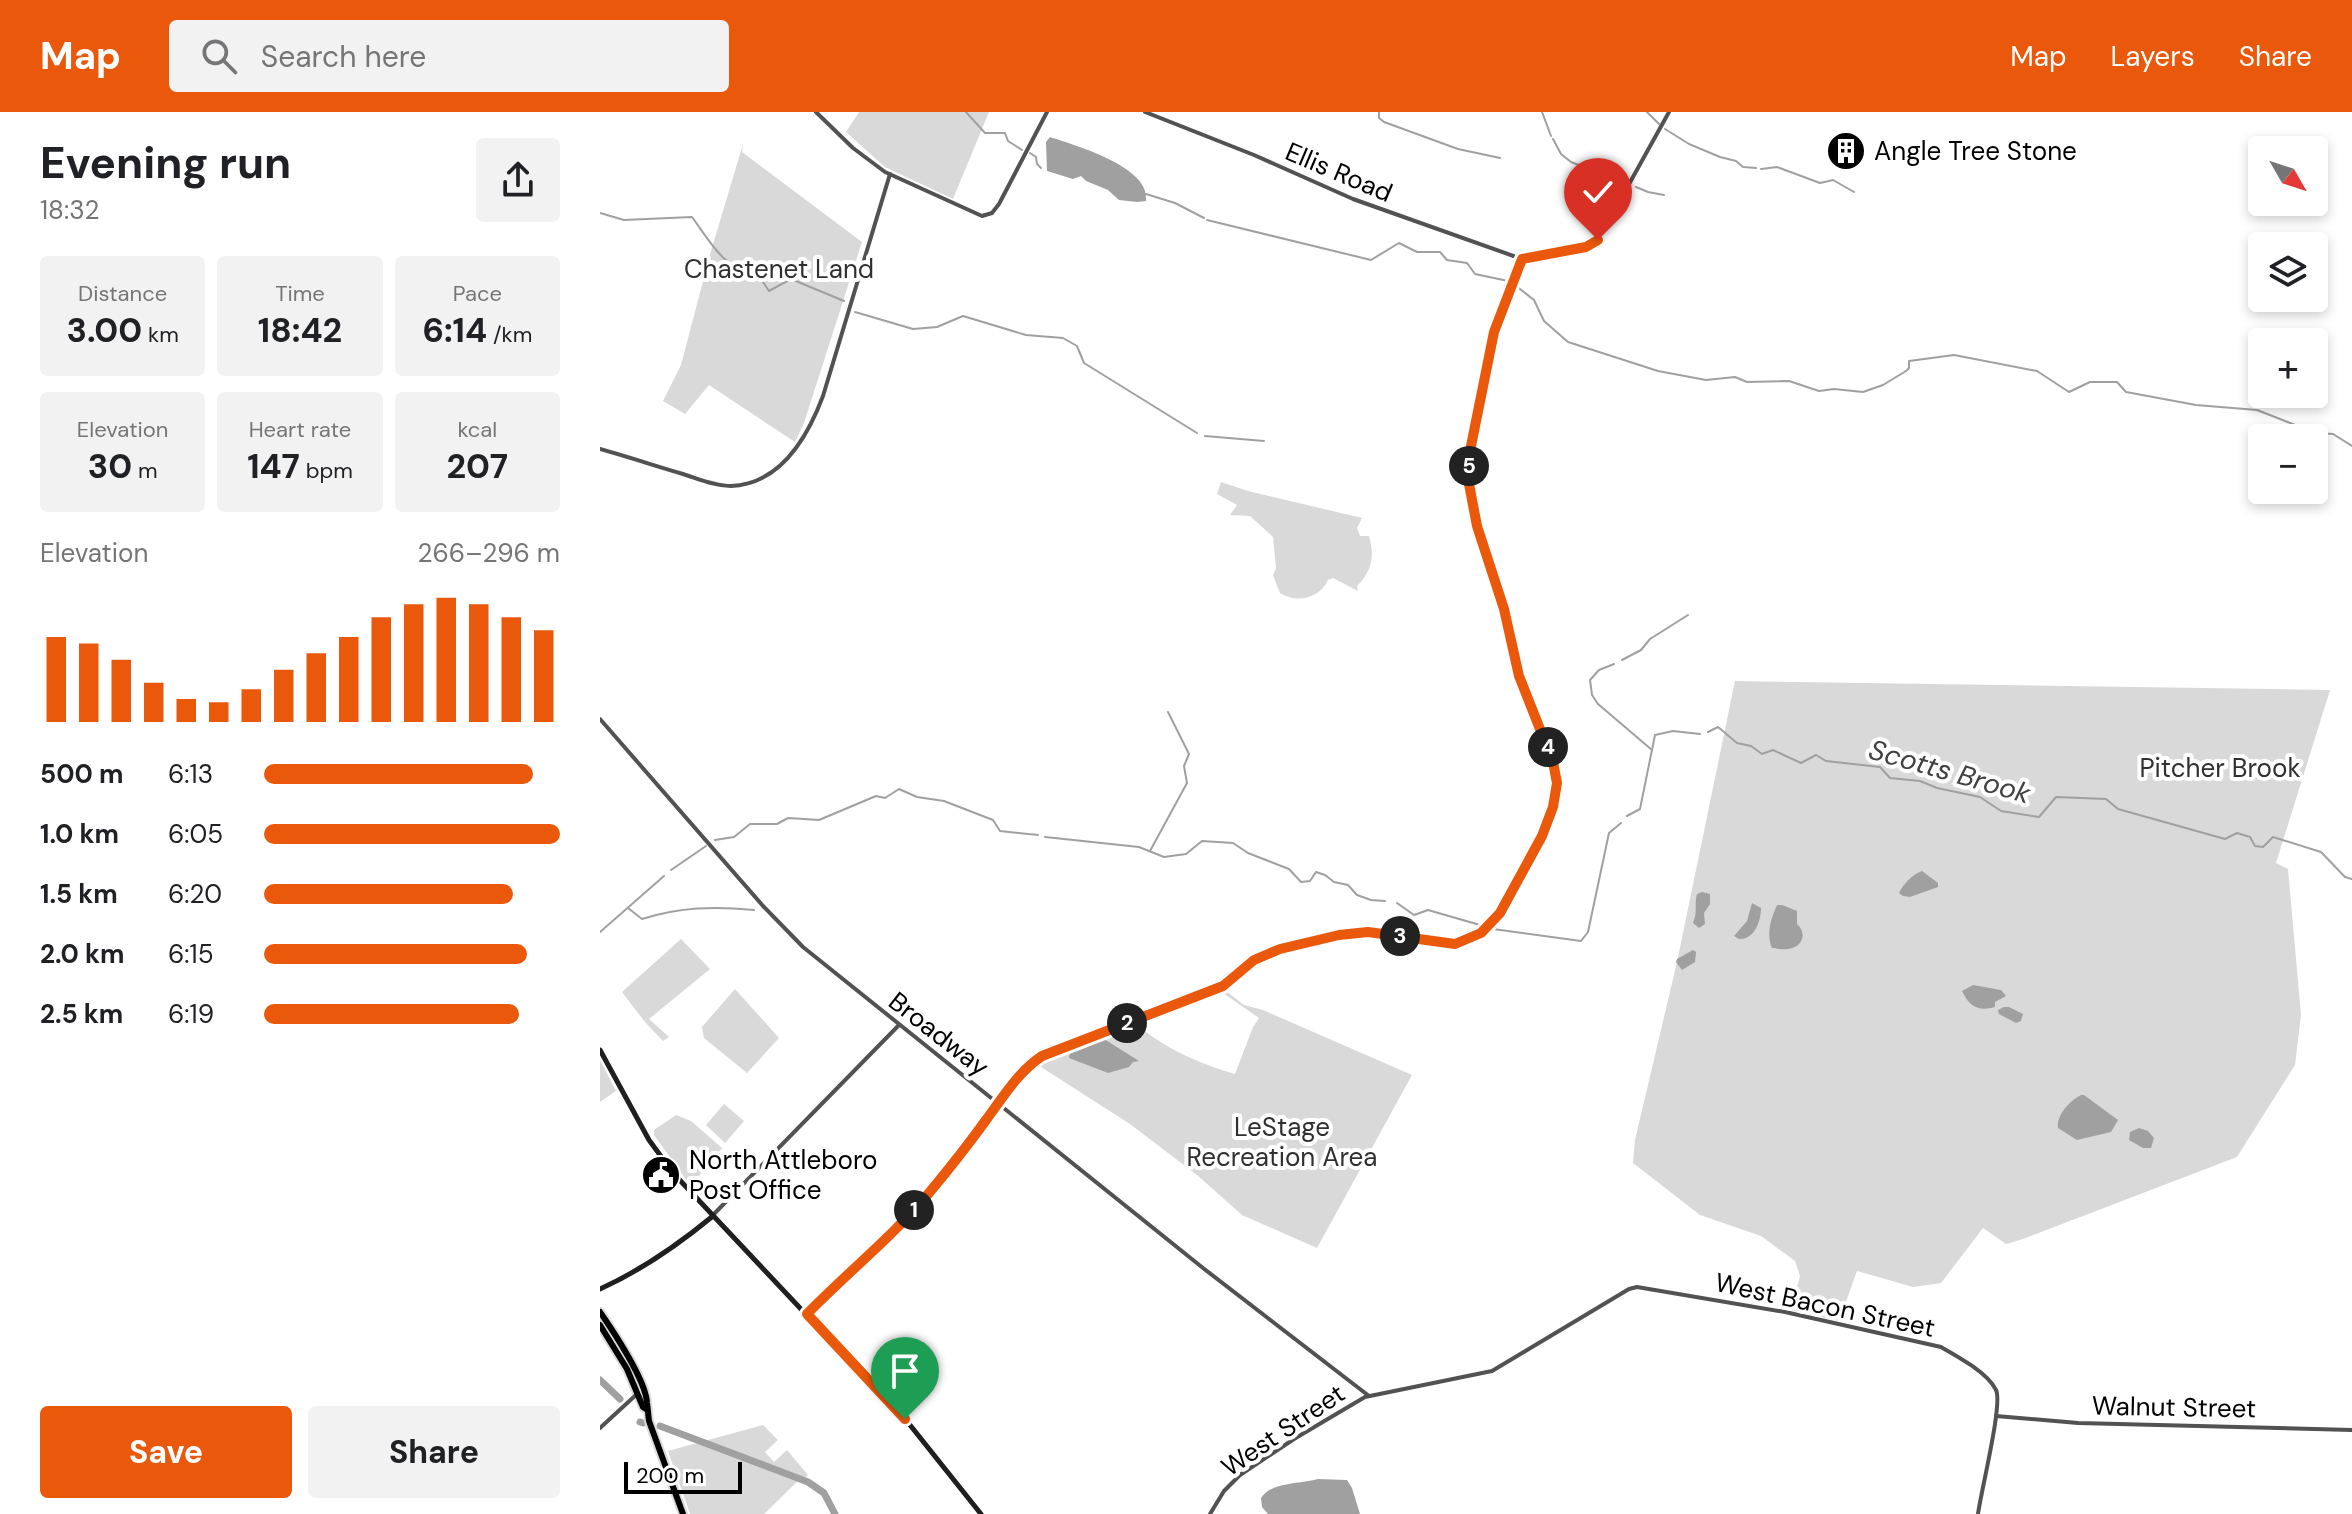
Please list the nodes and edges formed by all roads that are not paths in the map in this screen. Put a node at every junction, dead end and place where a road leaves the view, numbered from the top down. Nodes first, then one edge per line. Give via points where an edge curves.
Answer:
1 (816, 112) edge
2 (1047, 112) edge
3 (1145, 112) edge
4 (1669, 112) edge
5 (890, 174) junction
6 (1522, 259) junction
7 (600, 449) edge
8 (600, 719) edge
9 (899, 1025) junction
10 (600, 1050) edge
11 (998, 1103) junction
12 (713, 1215) junction
13 (600, 1289) edge
14 (1606, 1303) joint
15 (600, 1312) edge
16 (807, 1314) junction
17 (600, 1325) edge
18 (637, 1394) junction
19 (1369, 1396) junction
20 (646, 1409) junction
21 (1996, 1416) junction
22 (600, 1428) edge
23 (2352, 1430) edge
24 (683, 1514) edge
25 (981, 1514) edge
26 (1210, 1514) edge
27 (1978, 1514) edge

1 - 5 street
2 - 5 street via 1006,192 988,215 975,214
3 - 6 street, Ellis Road via 1341,195
4 - 6 street via 1598,240
5 - 7 street via 823,396 809,430 791,454 755,481 729,486
6 - 11 street via 1494,332 1471,446 1469,484 1519,676 1557,783 1542,836 1500,913 1481,933 1455,944 1363,933 1266,954 1223,986 1042,1056 1018,1075
8 - 9 street, Broadway via 778,922
9 - 11 street, Broadway
9 - 12 street
10 - 12 main road via 659,1155
11 - 16 street via 886,1241
11 - 19 street, Broadway
12 - 13 main road
12 - 16 main road
14 - 19 street, West Street via 1492,1371
14 - 21 street, West Bacon Street via 1637,1287 1785,1312 1941,1347 1993,1386
15 - 20 main road via 637,1376
16 - 25 main road via 915,1431
17 - 18 main road
18 - 20 main road
18 - 22 street
19 - 26 street, West Street via 1240,1475
20 - 24 main road
21 - 23 street, Walnut Street
21 - 27 street, West Bacon Street

